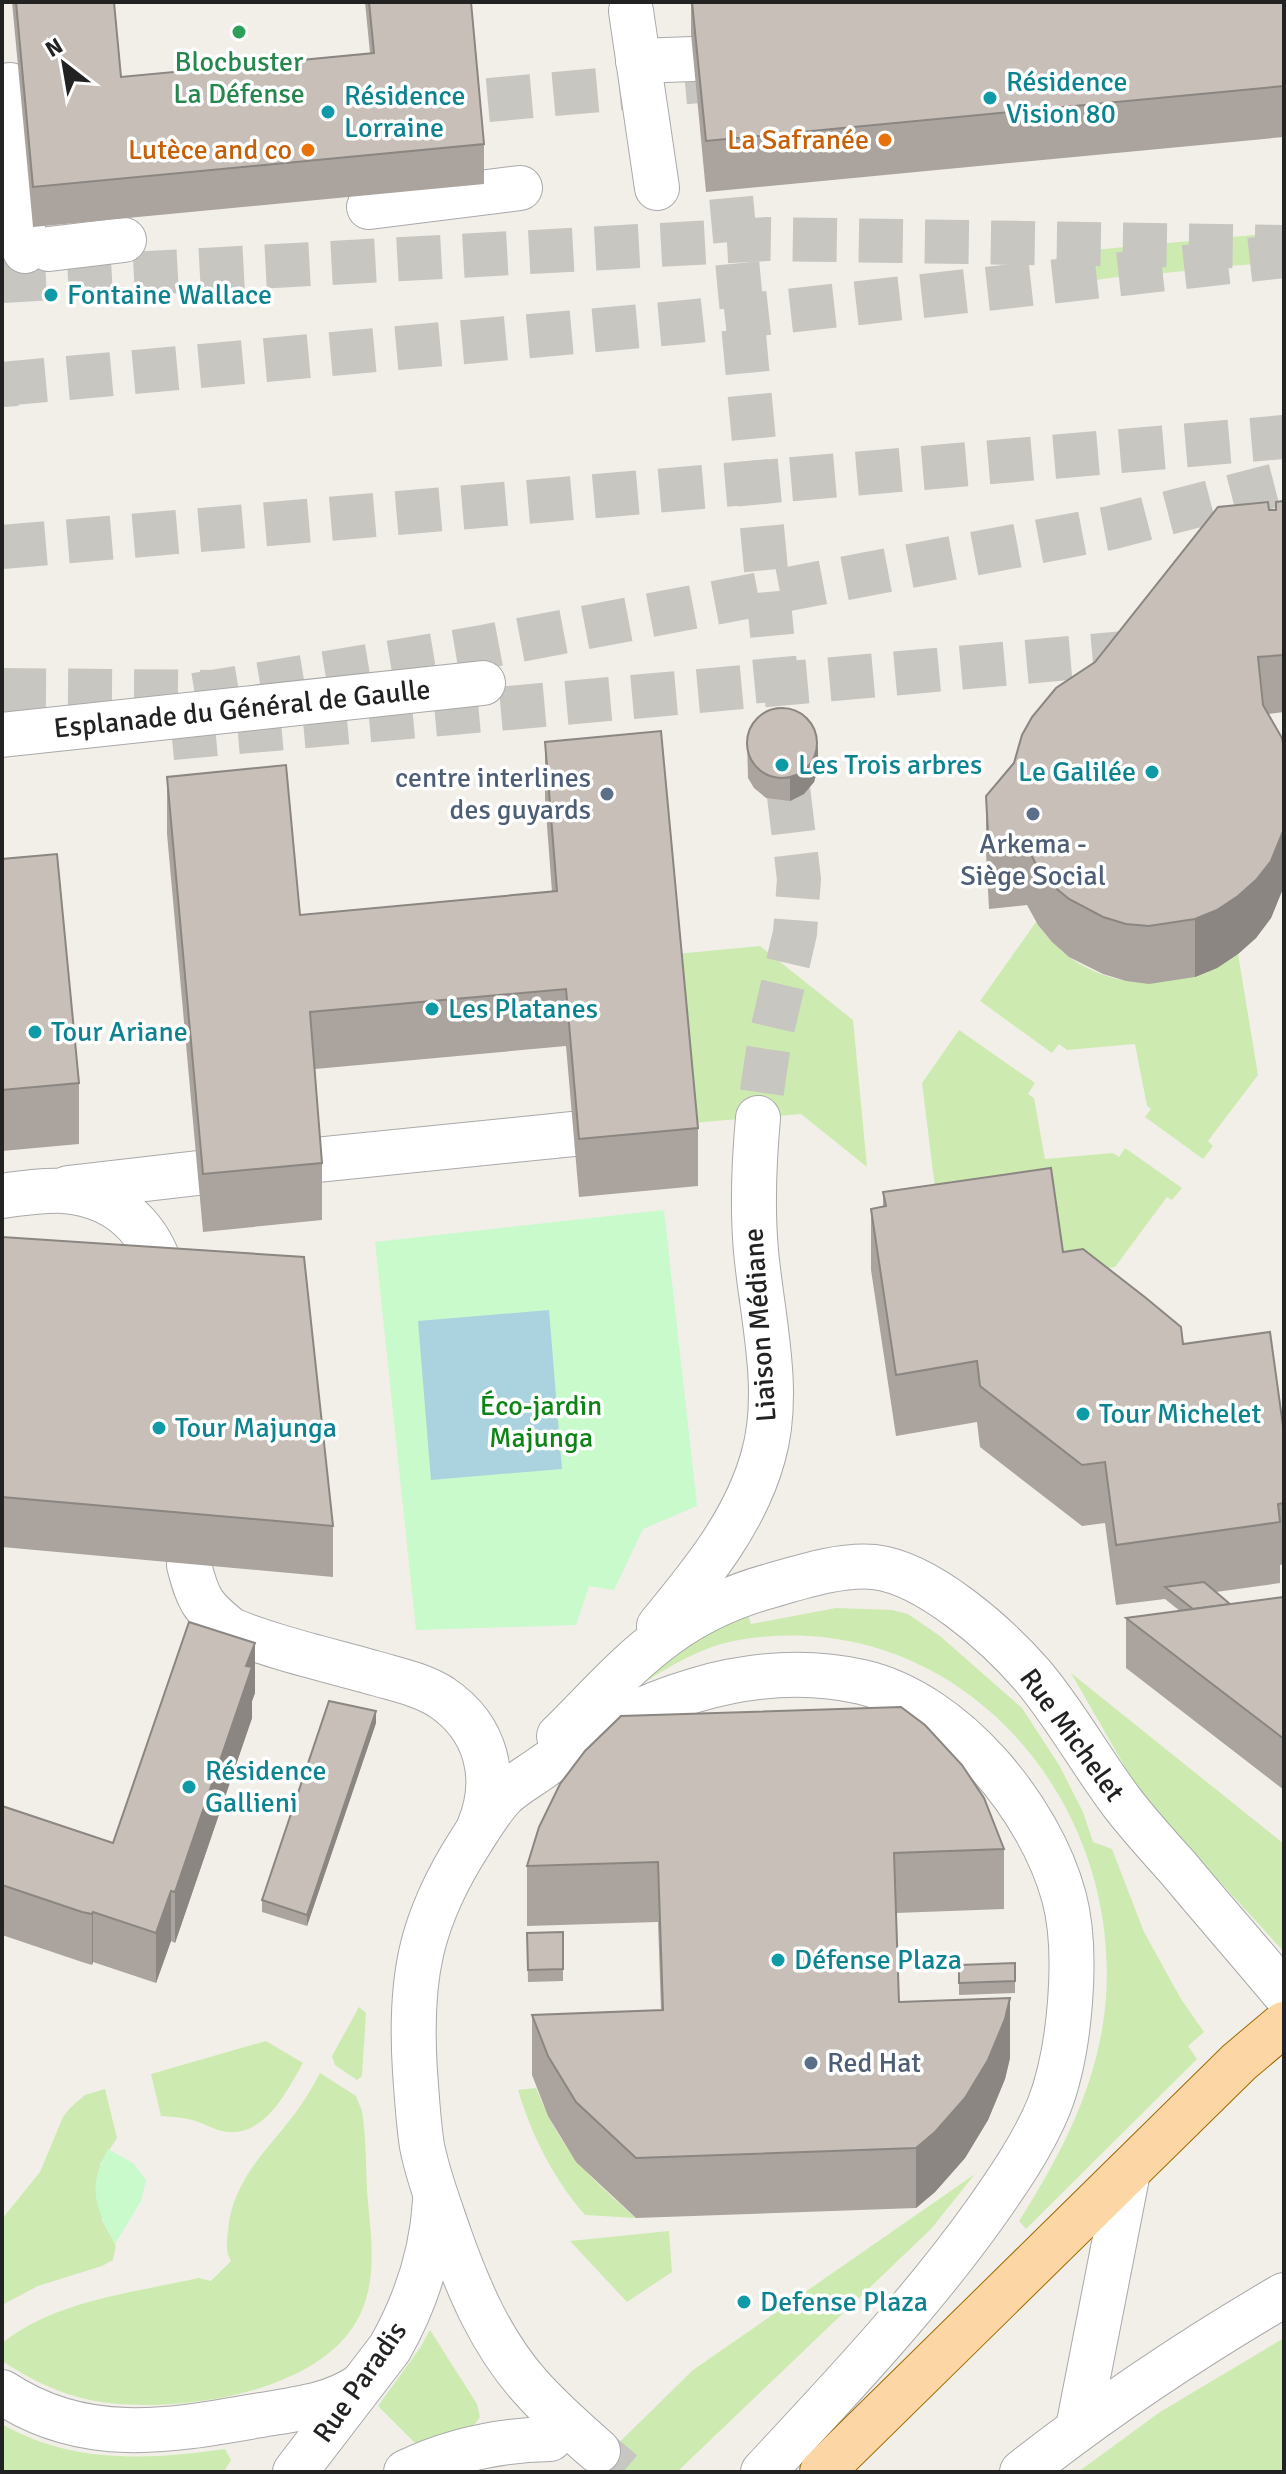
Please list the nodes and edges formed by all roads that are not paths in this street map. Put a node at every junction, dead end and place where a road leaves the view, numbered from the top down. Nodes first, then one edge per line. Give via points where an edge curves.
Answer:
1 (631, 11) dead end
2 (693, 59) edge
3 (638, 61) junction
4 (2, 86) edge
5 (520, 188) dead end
6 (657, 188) dead end
7 (369, 207) dead end
8 (114, 239) dead end
9 (483, 683) dead end
10 (2, 735) edge
11 (758, 1118) tunnel mouth
12 (573, 1134) edge
13 (316, 1160) edge
14 (198, 1173) edge
15 (46, 1191) junction
16 (2, 1196) edge
17 (168, 1298) edge
18 (189, 1565) edge
19 (617, 1677) junction
20 (502, 1797) junction
21 (475, 1834) junction
22 (1284, 1993) edge
23 (1284, 2024) edge
24 (1128, 2172) junction
25 (435, 2194) junction
26 (1284, 2295) edge
27 (360, 2386) junction
28 (2, 2392) edge
29 (1078, 2428) junction
30 (550, 2439) tunnel mouth
31 (598, 2451) tunnel mouth
32 (295, 2472) edge
33 (406, 2472) edge
34 (763, 2472) edge
35 (822, 2472) edge
36 (1022, 2472) edge

1 - 3 street
2 - 3 street
3 - 6 street
4 - 8 street via 10,85 37,250
5 - 7 street
9 - 10 street, Esplanade du Général de Gaulle
11 - 19 street, Liaison Médiane via 753,1207 770,1384 764,1454 749,1497 717,1552
12 - 13 street
14 - 15 street
15 - 16 street
15 - 17 street via 92,1197 133,1220 158,1254
18 - 21 street via 197,1596 231,1630 419,1686 452,1706 474,1731 489,1772 489,1793
19 - 20 street, Rue Michelet
19 - 22 street, Rue Michelet via 668,1633 742,1593 857,1567 913,1579 973,1620 1031,1673 1123,1804
20 - 21 street
20 - 34 street via 590,1734 655,1703 719,1685 817,1674 904,1696 949,1725 1020,1805 1065,1899 1070,2009 1049,2105 1019,2163 955,2255
21 - 25 street via 443,1889 425,1936 412,2003 420,2131
23 - 24 main road
24 - 29 street
24 - 35 main road
25 - 27 street, Rue Paradis via 430,2246 412,2305 390,2348
25 - 31 street via 472,2295 500,2347 527,2383
26 - 29 street
27 - 28 street via 326,2403 202,2425 114,2431 37,2412
27 - 32 street, Rue Paradis
29 - 36 street
30 - 33 street via 471,2447

